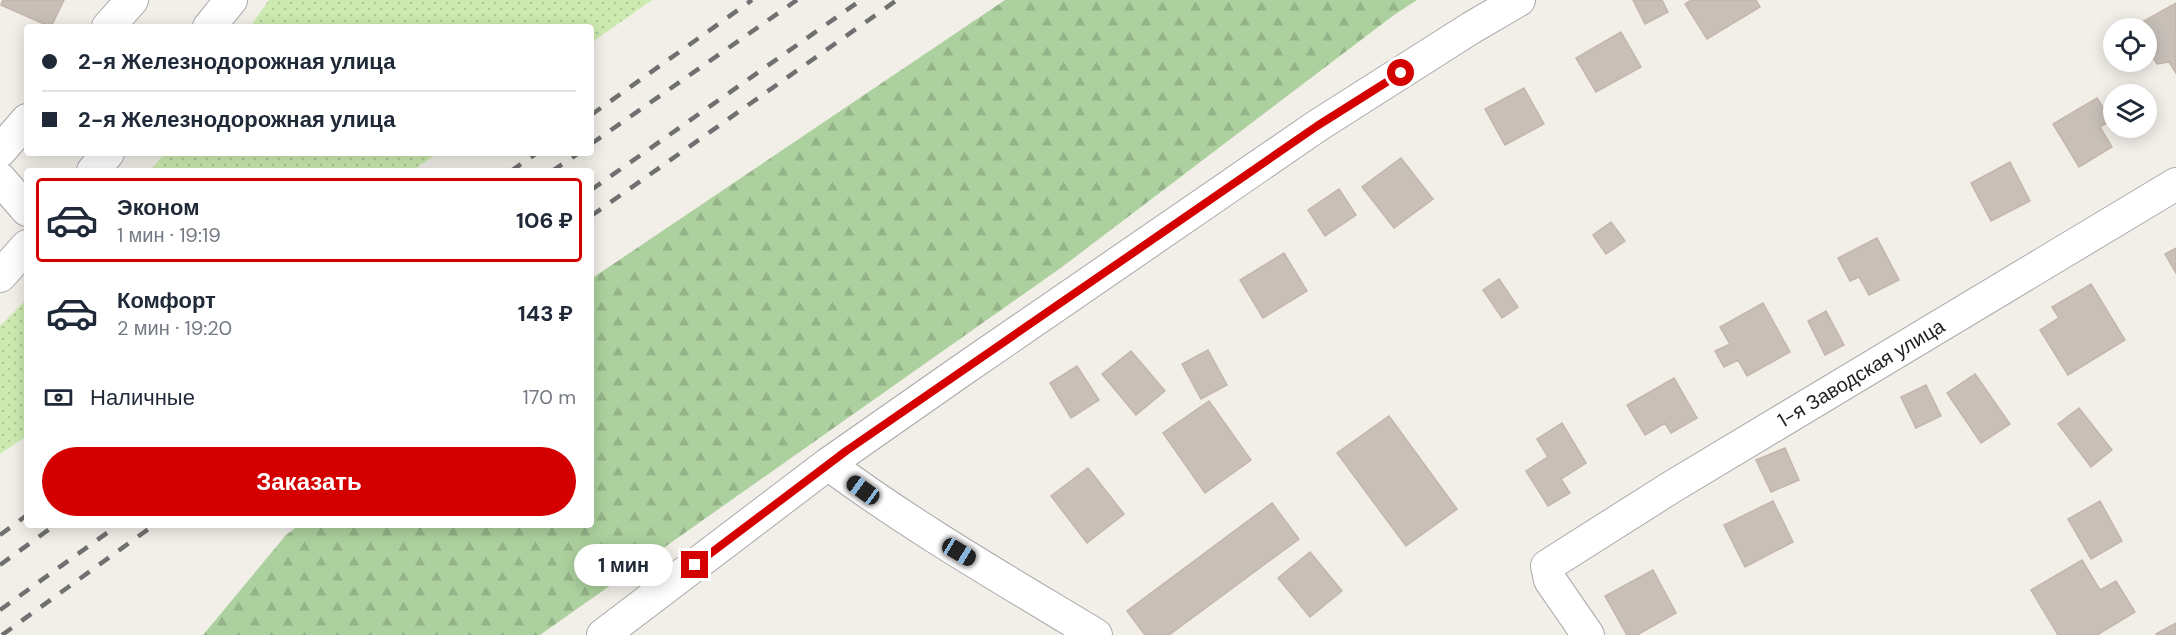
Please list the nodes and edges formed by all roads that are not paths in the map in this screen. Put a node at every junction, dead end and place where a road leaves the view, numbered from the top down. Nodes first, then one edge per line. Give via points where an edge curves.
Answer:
1 (132, 0) edge
2 (231, 0) edge
3 (1519, 0) edge
4 (111, 24) edge
5 (211, 24) edge
6 (24, 123) edge
7 (0, 151) edge
8 (106, 156) edge
9 (96, 168) edge
10 (0, 179) edge
11 (2176, 184) edge
12 (24, 207) edge
13 (24, 249) edge
14 (0, 276) edge
15 (828, 464) junction
16 (603, 635) edge
17 (1096, 635) edge
18 (1588, 635) edge

1 - 4 street
2 - 5 street
3 - 15 street via 1317,126
6 - 7 street
8 - 9 street
10 - 12 street
11 - 18 street, 1-я Заводская улица via 1547,566 1550,580
13 - 14 street
15 - 16 street
15 - 17 street via 920,529

